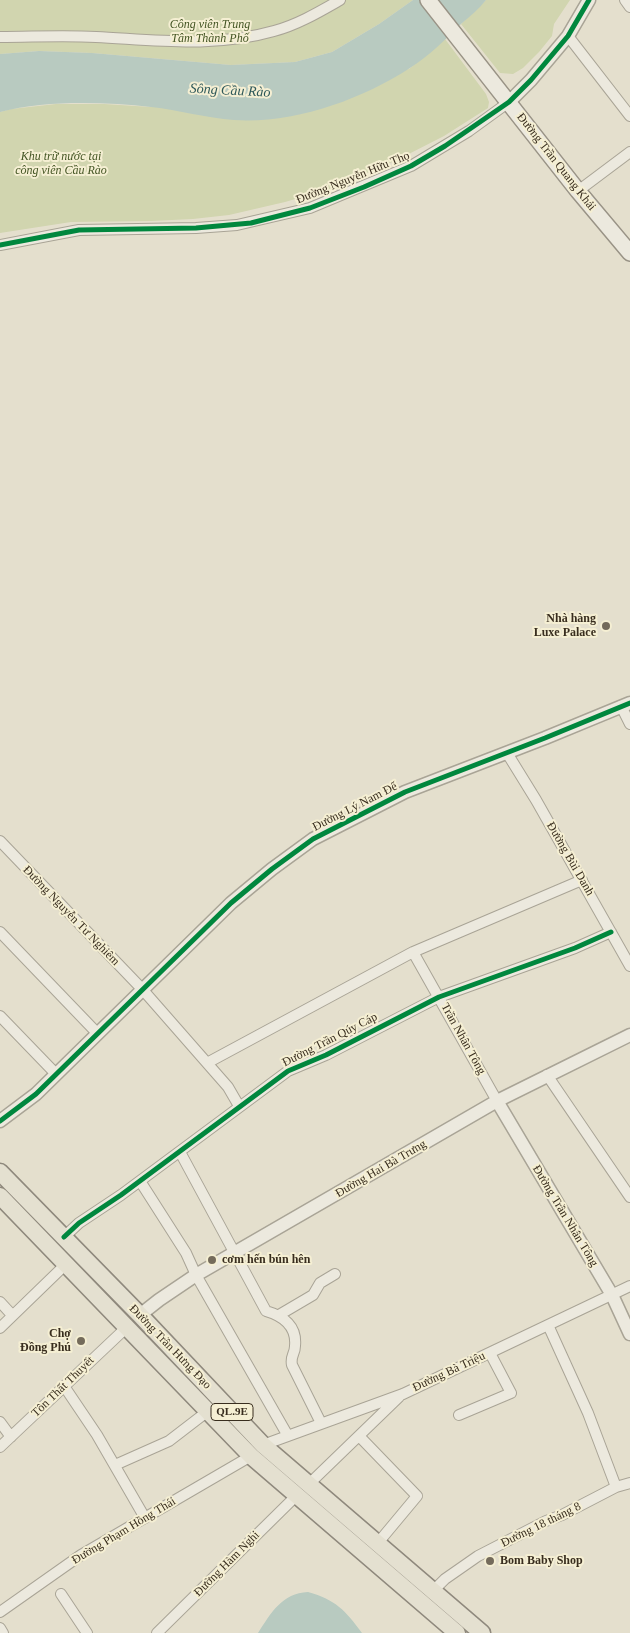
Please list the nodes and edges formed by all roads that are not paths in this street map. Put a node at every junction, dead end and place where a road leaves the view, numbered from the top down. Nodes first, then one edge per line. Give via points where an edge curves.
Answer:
1 (340, 0) edge
2 (428, 0) edge
3 (589, 0) edge
4 (625, 0) edge
5 (630, 7) edge
6 (568, 36) junction
7 (0, 38) edge
8 (508, 102) junction
9 (630, 116) edge
10 (630, 152) edge
11 (578, 191) junction
12 (0, 245) edge
13 (630, 253) edge
14 (626, 705) edge
15 (630, 724) edge
16 (507, 753) junction
17 (0, 841) edge
18 (582, 880) junction
19 (0, 932) edge
20 (611, 932) junction
21 (414, 952) junction
22 (630, 966) edge
23 (142, 990) junction
24 (439, 997) junction
25 (0, 1016) edge
26 (98, 1034) junction
27 (630, 1034) edge
28 (207, 1064) junction
29 (56, 1074) junction
30 (547, 1075) junction
31 (497, 1101) junction
32 (239, 1106) junction
33 (2, 1117) edge
34 (180, 1152) junction
35 (0, 1172) edge
36 (140, 1182) junction
37 (0, 1196) edge
38 (630, 1197) edge
39 (64, 1237) junction
40 (234, 1252) junction
41 (66, 1264) junction
42 (335, 1274) dead end
43 (196, 1275) junction
44 (630, 1286) edge
45 (612, 1295) junction
46 (0, 1302) edge
47 (12, 1315) junction
48 (140, 1315) junction
49 (279, 1315) junction
50 (548, 1325) junction
51 (127, 1327) junction
52 (0, 1328) edge
53 (630, 1334) edge
54 (490, 1353) junction
55 (64, 1386) junction
56 (403, 1394) junction
57 (208, 1411) junction
58 (459, 1415) dead end
59 (0, 1422) edge
60 (321, 1424) junction
61 (288, 1436) junction
62 (360, 1436) junction
63 (11, 1437) junction
64 (263, 1445) junction
65 (0, 1447) edge
66 (251, 1456) junction
67 (115, 1466) junction
68 (630, 1483) edge
69 (616, 1487) junction
70 (302, 1490) junction
71 (145, 1518) junction
72 (377, 1544) junction
73 (433, 1591) junction
74 (61, 1594) dead end
75 (0, 1612) edge
76 (0, 1628) edge
77 (3, 1633) edge
78 (87, 1633) edge
79 (157, 1633) edge
80 (457, 1633) edge
81 (482, 1633) edge

1 - 7 street via 304,20 275,31 230,40
2 - 8 main road, Đường Trần Quang Khải
3 - 6 street, Đường Nguyễn Hữu Thọ
4 - 5 street
6 - 8 street, Đường Nguyễn Hữu Thọ
6 - 9 street
8 - 11 main road, Đường Trần Quang Khải
8 - 12 street, Đường Nguyễn Hữu Thọ via 469,131 411,166 310,208 237,226 79,230
10 - 11 street
11 - 13 main road, Đường Trần Quang Khải
14 - 15 street
14 - 16 street, Đường Lý Nam Đế
16 - 18 street, Đường Bùi Danh
16 - 23 street, Đường Lý Nam Đế via 404,792 313,840 231,903
17 - 23 street, Đường Nguyễn Tư Nghiêm
18 - 20 street, Đường Bùi Danh
18 - 21 street
19 - 26 street
20 - 22 street, Đường Bùi Danh
20 - 24 street, Đường Trần Qúy Cáp
21 - 24 street, Trần Nhân Tông
21 - 28 street
23 - 26 street, Đường Lý Nam Đế
23 - 28 street, Đường Nguyễn Tư Nghiêm
24 - 31 street, Trần Nhân Tông
24 - 32 street, Đường Trần Qúy Cáp via 288,1071
25 - 29 street
26 - 29 street, Đường Lý Nam Đế
27 - 30 street, Đường Hai Bà Trưng
28 - 32 street, Đường Nguyễn Tư Nghiêm via 228,1087
29 - 33 street, Đường Lý Nam Đế via 36,1094
30 - 31 street, Đường Hai Bà Trưng
30 - 38 street
31 - 40 street, Đường Hai Bà Trưng
31 - 45 street, Đường Trần Nhân Tông
32 - 34 street, Đường Trần Qúy Cáp
34 - 36 street, Đường Trần Qúy Cáp
34 - 40 street
35 - 39 main road, Đường Trần Hưng Đạo / QL.9E
36 - 39 street, Đường Trần Qúy Cáp via 79,1223
36 - 43 street via 186,1253
37 - 41 main road, Đường Trần Hưng Đạo / QL.9E
39 - 48 main road, Đường Trần Hưng Đạo / QL.9E
40 - 43 street, Đường Hai Bà Trưng
40 - 49 street via 266,1311
41 - 47 street
41 - 51 main road, Đường Trần Hưng Đạo / QL.9E
42 - 49 street via 320,1283 313,1295
43 - 48 street, Đường Hai Bà Trưng
43 - 61 street
44 - 45 street, Đường Bà Triệu
45 - 50 street, Đường Bà Triệu
45 - 53 street, Đường Trần Nhân Tông
46 - 47 street
47 - 52 street
48 - 51 main road
48 - 64 main road, Đường Trần Hưng Đạo / QL.9E
49 - 60 street via 292,1329 296,1344 292,1366
50 - 54 street, Đường Bà Triệu
50 - 69 street via 588,1413
51 - 55 street, Tôn Thất Thuyết
51 - 57 main road, Đường Trần Hưng Đạo / QL.9E
54 - 56 street, Đường Bà Triệu
54 - 58 street via 511,1394
55 - 63 street, Tôn Thất Thuyết
55 - 67 street
56 - 60 street, Đường Bà Triệu
56 - 62 street, Đường Hàm Nghi
57 - 66 main road, Đường Trần Hưng Đạo / QL.9E
57 - 67 street via 169,1441
59 - 63 street
60 - 61 street, Đường Bà Triệu
61 - 64 street, Đường Bà Triệu
62 - 70 street, Đường Hàm Nghi
62 - 72 street via 417,1496
63 - 65 street, Tôn Thất Thuyết
64 - 70 main road, Đường Trần Hưng Đạo / QL.9E
66 - 70 main road, Đường Trần Hưng Đạo / QL.9E
66 - 71 street, Đường Phạm Hồng Thái
67 - 71 street
68 - 69 street, Đường 18 tháng 8
69 - 73 street, Đường 18 tháng 8 via 478,1556
70 - 72 main road, Đường Trần Hưng Đạo / QL.9E
70 - 79 street, Đường Hàm Nghi
70 - 80 main road, Đường Trần Hưng Đạo / QL.9E
71 - 75 street, Đường Phạm Hồng Thái via 81,1555
72 - 73 main road, Đường Trần Hưng Đạo / QL.9E
73 - 81 main road, Đường Trần Hưng Đạo / QL.9E
74 - 78 street
76 - 77 street

